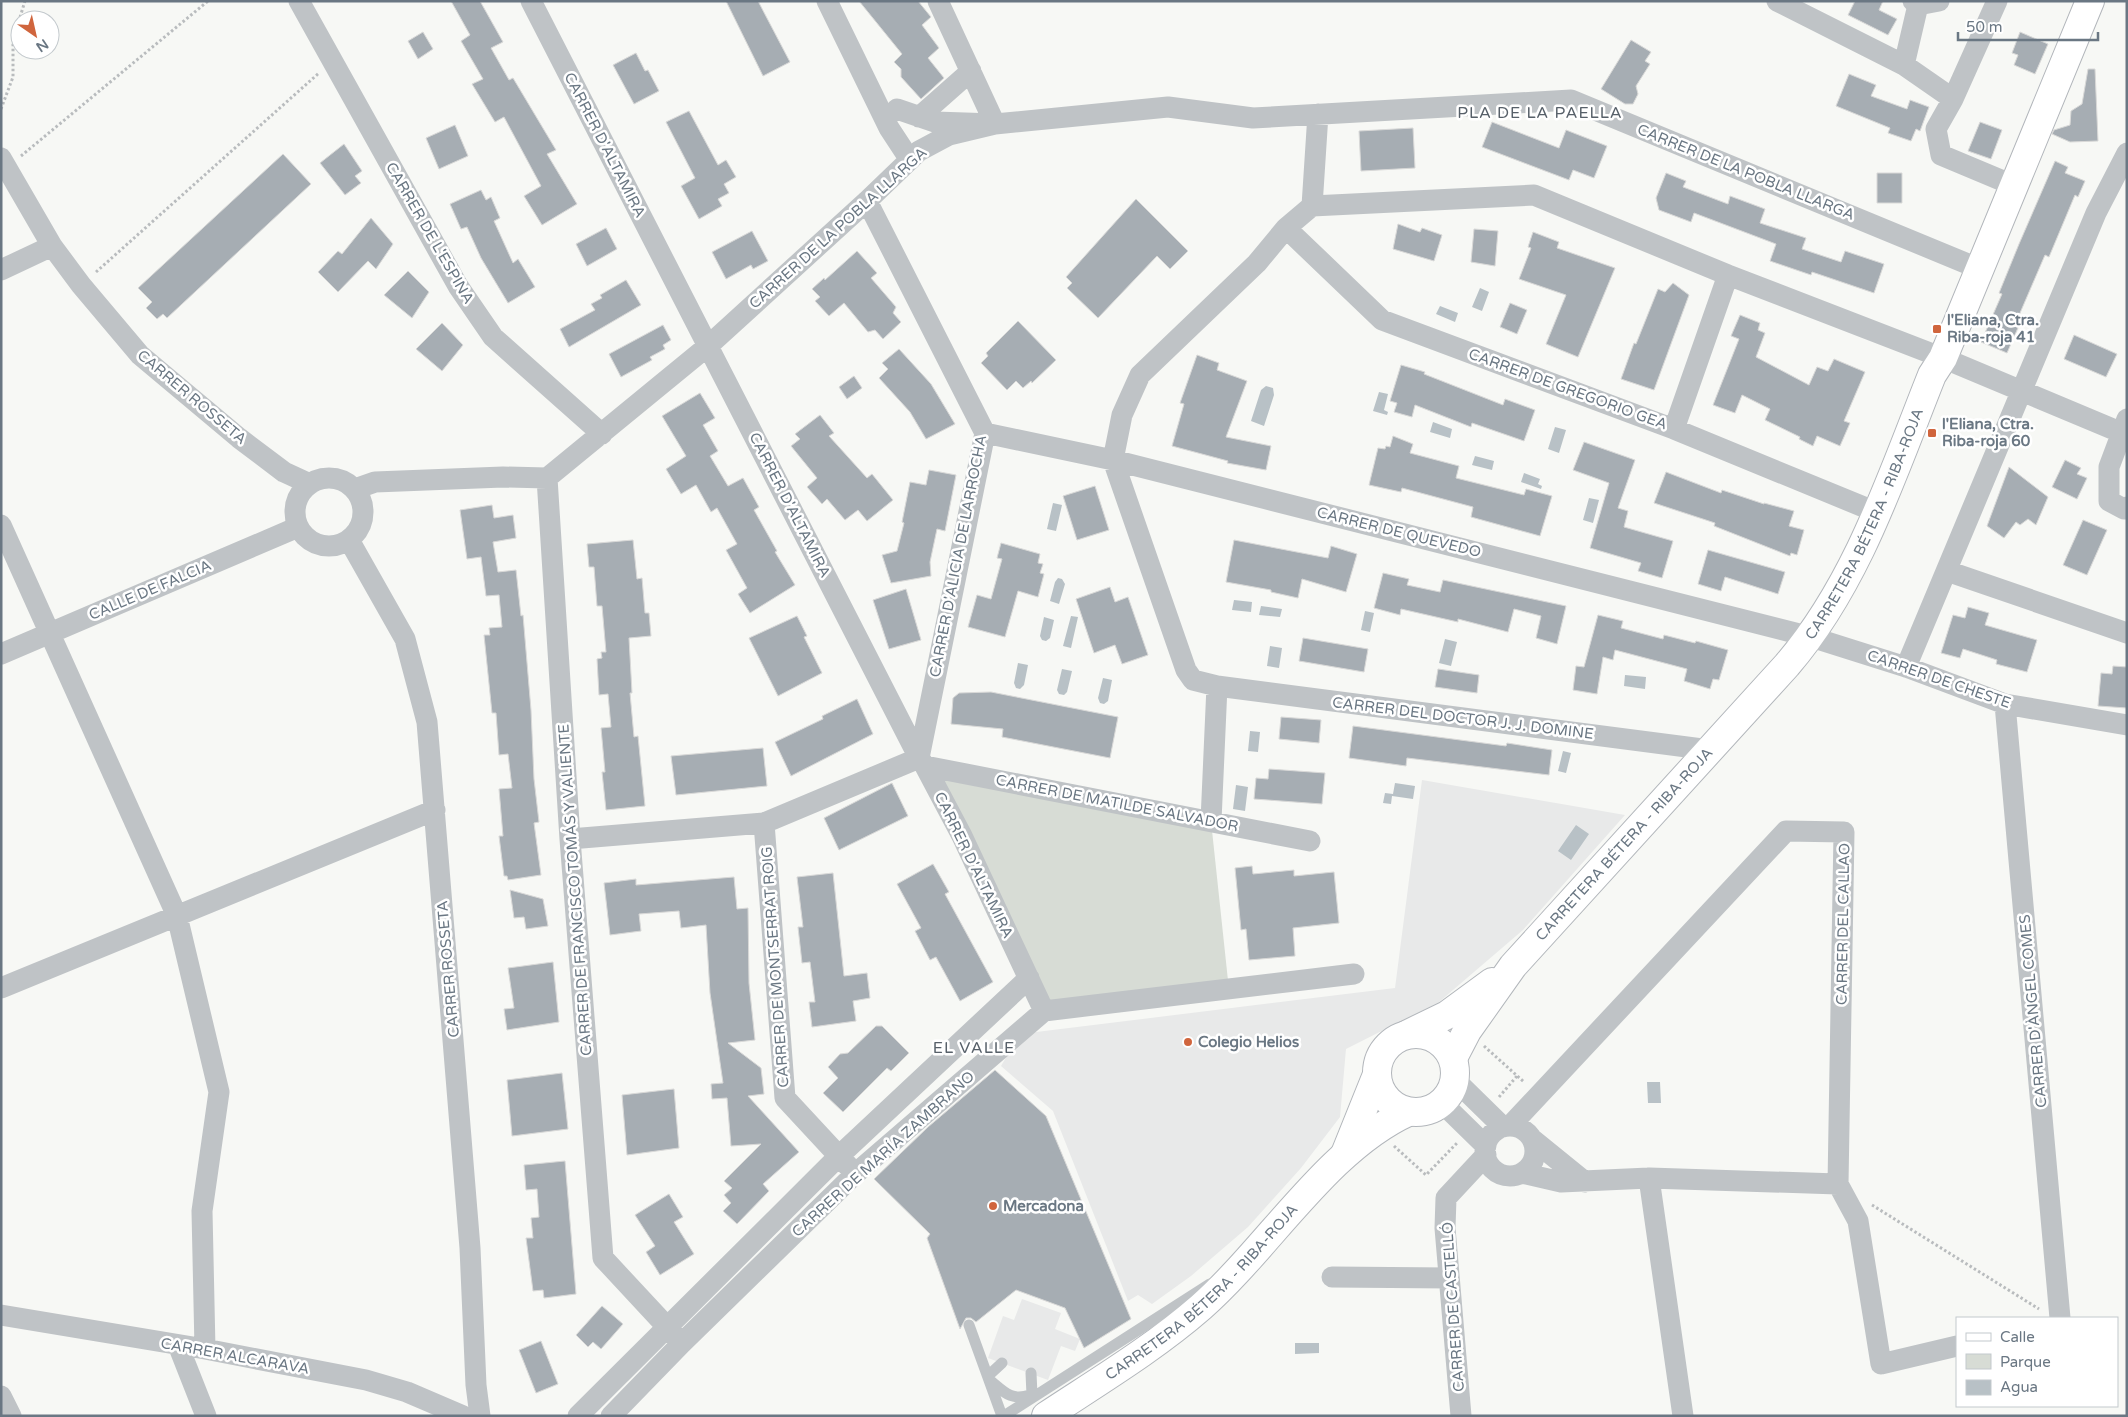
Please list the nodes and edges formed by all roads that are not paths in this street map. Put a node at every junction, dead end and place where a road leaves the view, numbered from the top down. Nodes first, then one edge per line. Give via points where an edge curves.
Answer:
1 (299, 1) edge
2 (531, 1) edge
3 (827, 1) edge
4 (841, 1) edge
5 (938, 1) edge
6 (1777, 1) edge
7 (1939, 1) edge
8 (1997, 1) edge
9 (2090, 1) edge
10 (1915, 3) edge
11 (1904, 65) junction
12 (971, 71) junction
13 (1952, 100) junction
14 (897, 109) junction
15 (1318, 114) junction
16 (919, 117) junction
17 (995, 124) junction
18 (2127, 153) edge
19 (915, 155) junction
20 (4, 163) edge
21 (2015, 186) junction
22 (867, 201) junction
23 (1312, 206) junction
24 (1286, 228) junction
25 (52, 246) junction
26 (1980, 269) junction
27 (1, 270) edge
28 (1728, 276) junction
29 (708, 346) junction
30 (1943, 358) junction
31 (2022, 391) junction
32 (1674, 429) junction
33 (2124, 429) edge
34 (985, 433) junction
35 (602, 434) junction
36 (1113, 460) junction
37 (547, 478) junction
38 (310, 484) junction
39 (355, 489) junction
40 (2127, 507) edge
41 (1876, 512) junction
42 (1, 525) edge
43 (298, 527) junction
44 (349, 540) junction
45 (1947, 571) junction
46 (51, 632) junction
47 (2127, 633) edge
48 (1811, 637) junction
49 (1, 654) edge
50 (1906, 666) junction
51 (1216, 686) junction
52 (2005, 704) junction
53 (2127, 724) edge
54 (1710, 750) junction
55 (922, 762) junction
56 (435, 810) junction
57 (1210, 821) junction
58 (764, 823) junction
59 (570, 839) junction
60 (1310, 841) dead end
61 (176, 916) junction
62 (1513, 966) junction
63 (1354, 974) dead end
64 (1029, 978) junction
65 (1, 988) edge
66 (1044, 1011) junction
67 (1408, 1034) junction
68 (1454, 1069) junction
69 (1376, 1077) junction
70 (1442, 1103) junction
71 (1408, 1112) junction
72 (1518, 1131) junction
73 (1486, 1151) junction
74 (1344, 1154) junction
75 (839, 1156) junction
76 (855, 1174) junction
77 (1514, 1174) junction
78 (1649, 1178) junction
79 (1585, 1182) junction
80 (1838, 1184) junction
81 (1452, 1191) junction
82 (1332, 1277) dead end
83 (1449, 1278) junction
84 (1, 1315) edge
85 (2053, 1316) edge
86 (969, 1325) dead end
87 (668, 1327) junction
88 (682, 1343) junction
89 (178, 1345) junction
90 (1956, 1346) edge
91 (206, 1349) junction
92 (1002, 1363) dead end
93 (1030, 1373) dead end
94 (990, 1378) junction
95 (1, 1396) edge
96 (1040, 1401) edge
97 (11, 1416) edge
98 (206, 1416) edge
99 (463, 1416) edge
100 (480, 1416) edge
101 (578, 1416) edge
102 (611, 1416) edge
103 (1003, 1416) edge
104 (1461, 1416) edge
105 (1683, 1416) edge

1 - 35 street, CARRER DE L'ESPINA via 458,286 492,337
2 - 29 street, CARRER D'ALTAMIRA
3 - 19 street via 889,128
4 - 14 street
5 - 12 street
6 - 11 street
7 - 10 street
8 - 13 street
9 - 21 main road, CARRETERA BÉTERA - RIBA-ROJA
10 - 11 street
11 - 13 street
12 - 16 street
12 - 17 street
13 - 21 street via 1936,130 1941,155
14 - 16 street
14 - 19 street
15 - 17 street, CARRER DE LA POBLA LLARGA via 1253,118 1168,107
15 - 23 street
15 - 26 street, CARRER DE LA POBLA LLARGA via 1570,100
16 - 17 street via 935,122
17 - 19 street, CARRER DE LA POBLA LLARGA via 948,135
18 - 31 street via 2096,213
19 - 22 street, CARRER DE LA POBLA LLARGA
20 - 25 street, CARRER ROSSETA
21 - 26 main road, CARRETERA BÉTERA - RIBA-ROJA
22 - 29 street, CARRER DE LA POBLA LLARGA
22 - 34 street, CARRER D'ALICIA DE LARROCHA
23 - 24 street
23 - 28 street via 1534,195
24 - 32 street, CARRER DE GREGORIO GEA via 1382,320
24 - 36 street via 1257,263 1140,375 1122,415
25 - 27 street
25 - 38 street, CARRER ROSSETA via 81,286 140,355 239,438 284,472
26 - 30 main road, CARRETERA BÉTERA - RIBA-ROJA
28 - 30 street
28 - 32 street
29 - 35 street, CARRER DE LA POBLA LLARGA
29 - 55 street, CARRER D'ALTAMIRA
30 - 31 street
30 - 41 main road, CARRETERA BÉTERA - RIBA-ROJA via 1932,375
31 - 33 street
31 - 45 street
32 - 41 street, CARRER DE GREGORIO GEA
33 - 40 street via 2109,467 2108,501 2124,509
34 - 36 street, CARRER DE QUEVEDO
34 - 55 street, CARRER D'ALICIA DE LARROCHA
35 - 37 street
36 - 48 street, CARRER DE QUEVEDO
36 - 51 street, CARRER DEL DOCTOR J. J. DOMINE via 1186,670 1194,680
37 - 39 street via 383,482
37 - 59 street, CARRER DE FRANCISCO TOMÁS Y VALIENTE
38 - 39 street via 331,478 342,480
38 - 43 street via 297,499 295,518
39 - 44 street via 363,514 359,528
41 - 48 main road, CARRETERA BÉTERA - RIBA-ROJA via 1838,594
42 - 46 street
43 - 44 street via 304,535 321,545 330,546
43 - 46 street, CALLE DE FALCIA
44 - 56 street, CARRER ROSSETA via 405,639 427,722
45 - 47 street
45 - 50 street
46 - 49 street, CALLE DE FALCIA
46 - 61 street
48 - 50 street, CARRER DE CHESTE
48 - 54 main road, CARRETERA BÉTERA - RIBA-ROJA
50 - 52 street, CARRER DE CHESTE
51 - 54 street, CARRER DEL DOCTOR J. J. DOMINE
51 - 57 street
52 - 53 street, CARRER DE CHESTE
52 - 85 street, CARRER D'ÀNGEL COMES
54 - 62 main road, CARRETERA BÉTERA - RIBA-ROJA
55 - 57 street, CARRER DE MATILDE SALVADOR
55 - 58 street
55 - 64 street, CARRER D'ALTAMIRA via 962,836
56 - 61 street
56 - 100 street, CARRER ROSSETA
57 - 60 street, CARRER DE MATILDE SALVADOR
58 - 59 street
58 - 75 street, CARRER DE MONTSERRAT ROIG via 785,1098
59 - 87 street, CARRER DE FRANCISCO TOMÁS Y VALIENTE via 603,1258
61 - 65 street
61 - 91 street via 219,1092 202,1211
62 - 67 main road, CARRETERA BÉTERA - RIBA-ROJA via 1447,1015
62 - 68 main road, CARRETERA BÉTERA - RIBA-ROJA via 1467,1031
63 - 66 street
64 - 66 street, CARRER D'ALTAMIRA
64 - 75 street, CARRER DE MARÍA ZAMBRANO
66 - 76 street, CARRER DE MARÍA ZAMBRANO
67 - 68 main road via 1435,1038 1446,1047
67 - 69 main road via 1388,1045 1377,1065
68 - 70 main road via 1452,1089
68 - 72 street via 1487,1110
69 - 71 main road via 1386,1099
69 - 74 main road, CARRETERA BÉTERA - RIBA-ROJA
70 - 71 main road via 1431,1109
70 - 73 street
71 - 74 main road, CARRETERA BÉTERA - RIBA-ROJA via 1392,1119
72 - 73 street via 1492,1134
72 - 77 street via 1535,1154 1528,1168
72 - 79 street
72 - 80 street, CARRER DEL CALLAO via 1540,1096 1786,831 1844,832
73 - 77 street via 1493,1169
73 - 81 street
74 - 96 main road, CARRETERA BÉTERA - RIBA-ROJA via 1248,1261 1160,1341
75 - 76 street, CARRER DE MONTSERRAT ROIG
75 - 87 street, CARRER DE MARÍA ZAMBRANO
76 - 88 street, CARRER DE MARÍA ZAMBRANO
77 - 79 street via 1561,1182
77 - 81 street via 1482,1177
78 - 79 street
78 - 80 street
78 - 105 street
80 - 90 street via 1858,1221 1881,1364
81 - 83 street, CARRER DE CASTELLÓ via 1445,1228
82 - 83 street
83 - 104 street, CARRER DE CASTELLÓ
84 - 89 street, CARRER ALCARAVA
86 - 94 lane
87 - 88 street, CARRER DE FRANCISCO TOMÁS Y VALIENTE
87 - 101 street, CARRER DE MARÍA ZAMBRANO
88 - 102 street, CARRER DE MARÍA ZAMBRANO
89 - 91 street, CARRER ALCARAVA
89 - 98 street
91 - 99 street, CARRER ALCARAVA via 366,1380 407,1392
92 - 94 lane
93 - 96 lane
94 - 96 lane via 1009,1397
94 - 103 lane
95 - 97 street
96 - 103 lane

